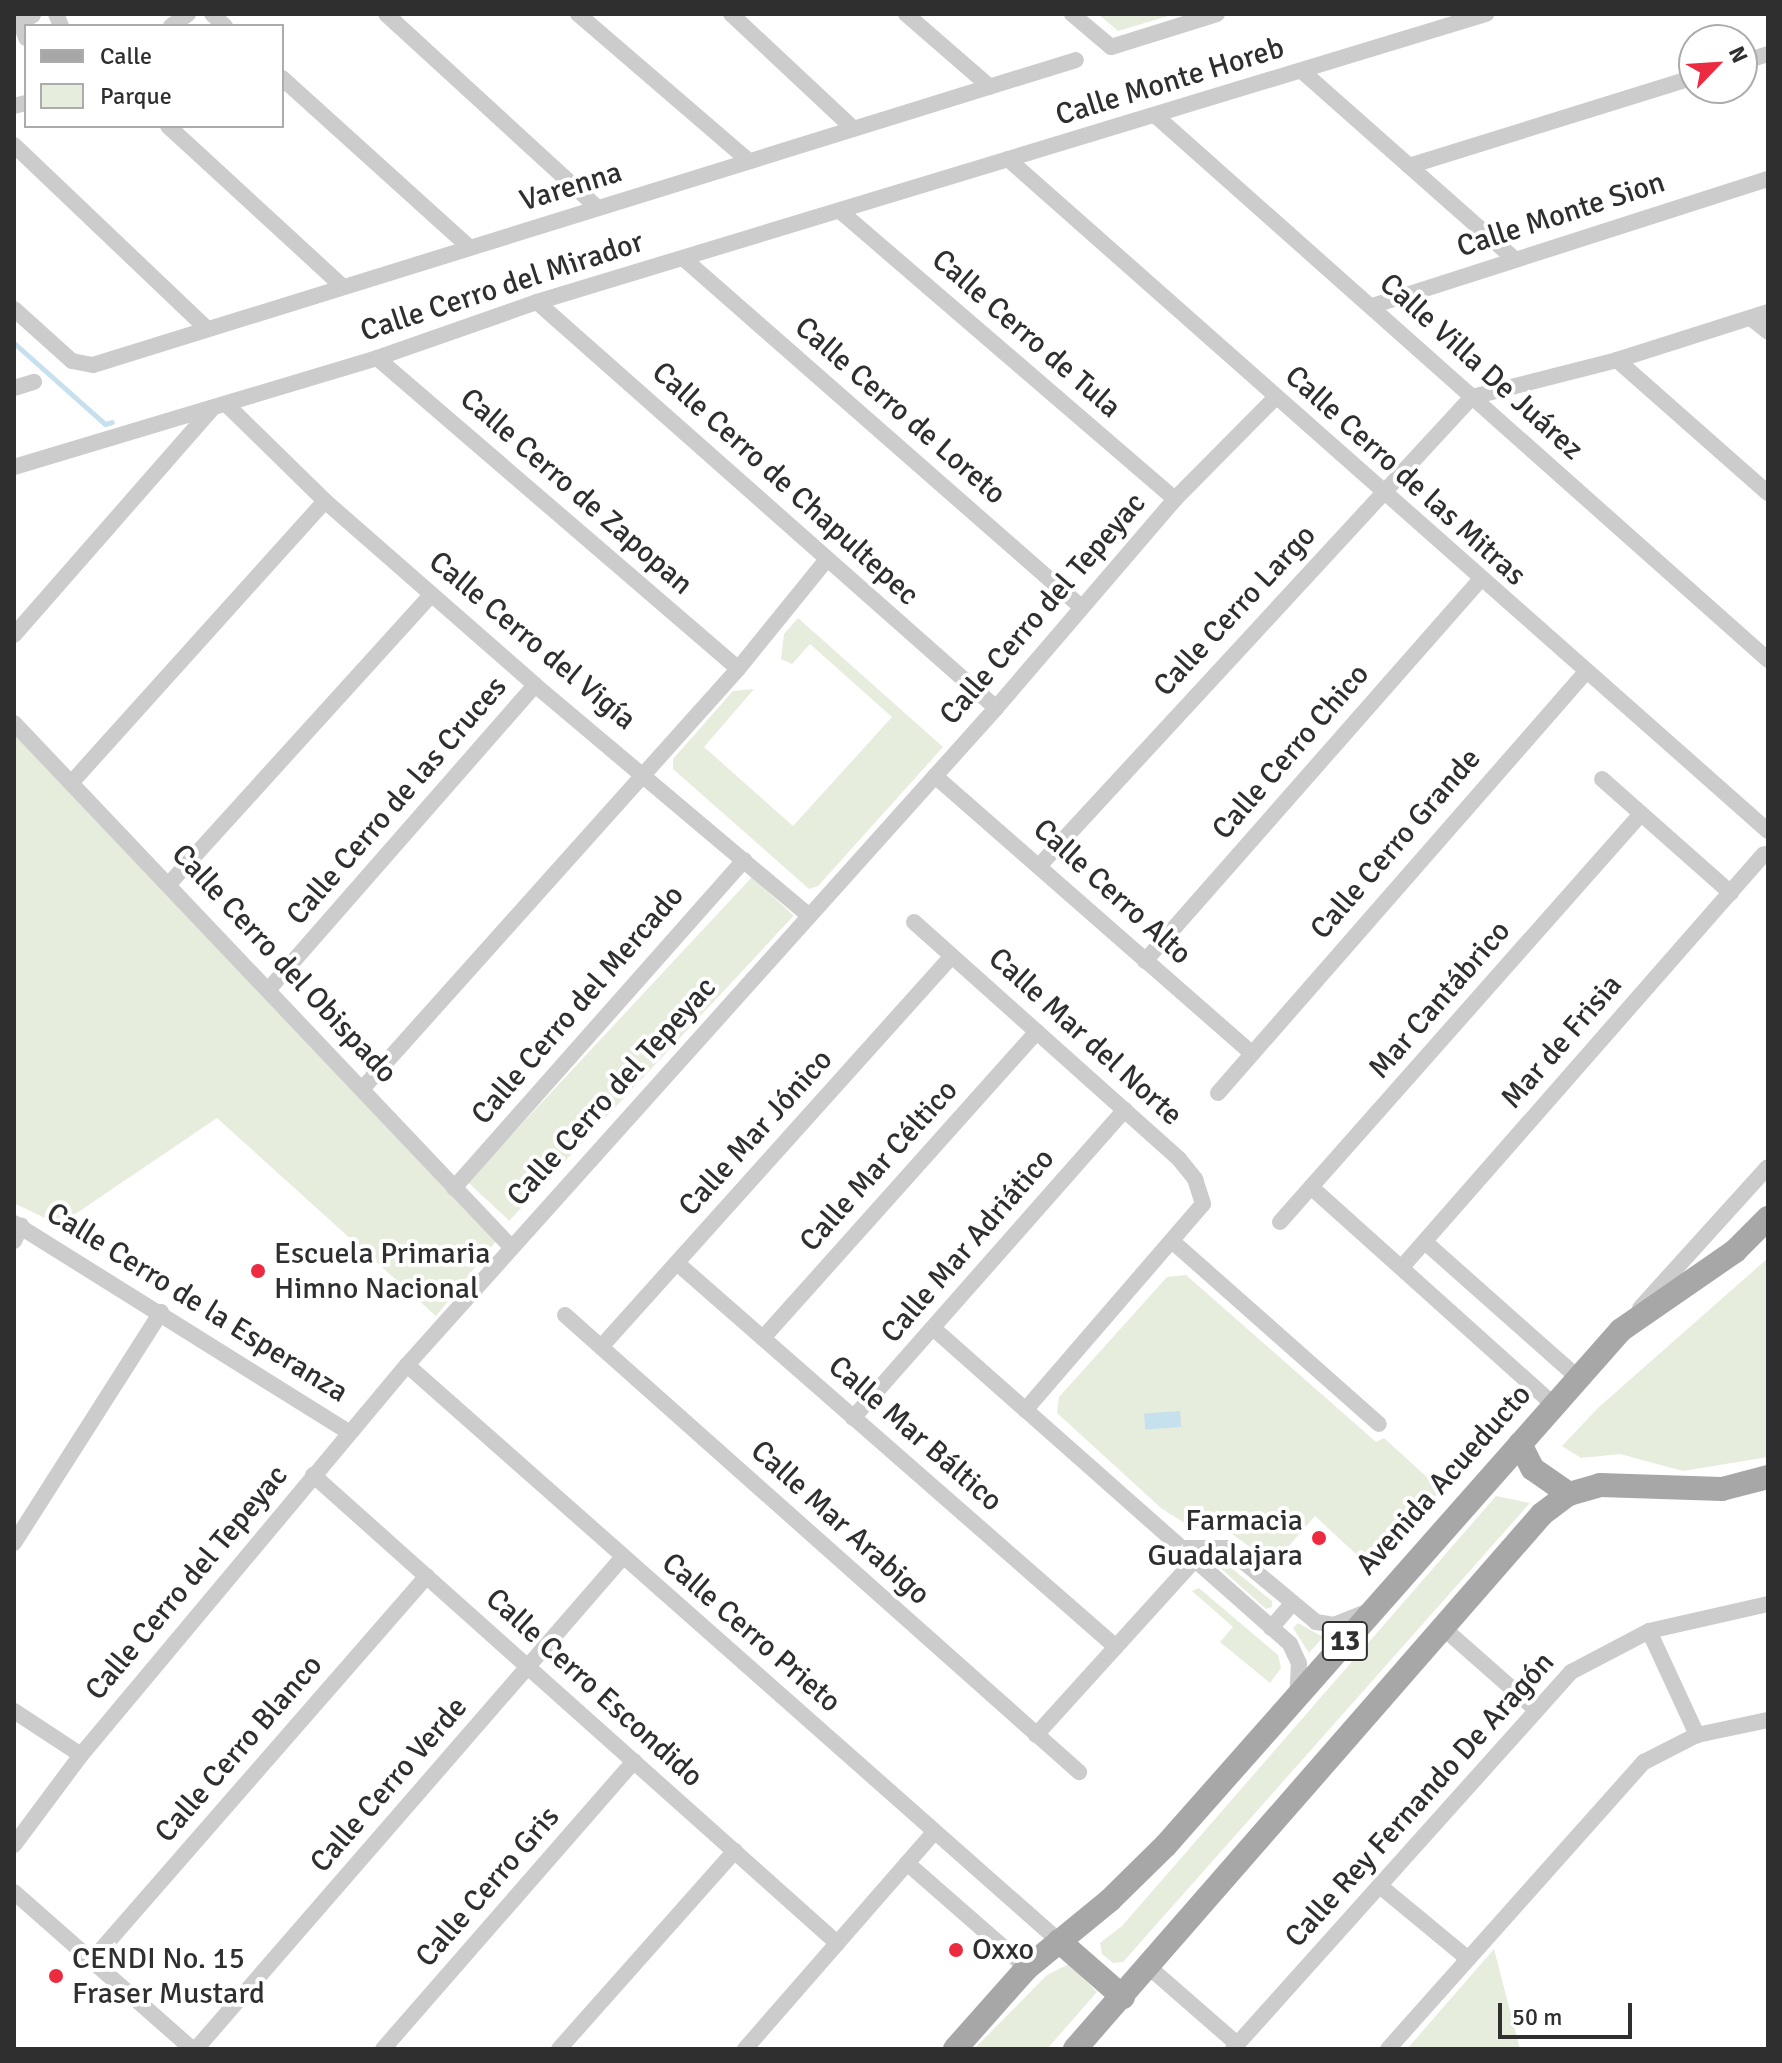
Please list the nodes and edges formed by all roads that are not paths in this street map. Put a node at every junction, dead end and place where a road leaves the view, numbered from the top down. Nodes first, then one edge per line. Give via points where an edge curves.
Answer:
1 (386, 14) edge
2 (578, 14) edge
3 (731, 14) edge
4 (906, 14) edge
5 (1072, 14) edge
6 (1217, 14) edge
7 (1486, 14) edge
8 (1076, 60) dead end
9 (1303, 72) junction
10 (284, 80) edge
11 (1678, 82) edge
12 (990, 87) junction
13 (1156, 116) junction
14 (170, 128) edge
15 (854, 129) junction
16 (14, 145) edge
17 (1008, 159) junction
18 (749, 161) junction
19 (1409, 166) junction
20 (1768, 179) edge
21 (598, 208) junction
22 (840, 211) junction
23 (470, 248) junction
24 (683, 258) junction
25 (1514, 259) junction
26 (343, 287) junction
27 (537, 302) junction
28 (1372, 306) junction
29 (14, 309) edge
30 (1768, 312) edge
31 (1751, 318) junction
32 (207, 329) junction
33 (1768, 332) edge
34 (377, 358) junction
35 (1617, 360) junction
36 (34, 382) dead end
37 (14, 388) edge
38 (1472, 397) junction
39 (1275, 398) junction
40 (220, 406) junction
41 (14, 467) edge
42 (1382, 493) junction
43 (1768, 493) edge
44 (1175, 499) junction
45 (325, 501) junction
46 (827, 559) junction
47 (1480, 580) junction
48 (432, 594) junction
49 (1080, 606) junction
50 (14, 635) edge
51 (1768, 660) edge
52 (738, 669) junction
53 (1585, 673) junction
54 (535, 685) junction
55 (996, 708) junction
56 (14, 723) edge
57 (642, 770) junction
58 (935, 776) junction
59 (1602, 779) dead end
60 (72, 782) junction
61 (1641, 814) junction
62 (1768, 831) edge
63 (1764, 854) dead end
64 (744, 860) junction
65 (1040, 865) junction
66 (169, 884) junction
67 (1731, 893) junction
68 (808, 915) junction
69 (914, 922) dead end
70 (952, 956) junction
71 (1145, 961) junction
72 (269, 989) junction
73 (1037, 1032) junction
74 (1250, 1052) junction
75 (363, 1088) junction
76 (1218, 1093) dead end
77 (1125, 1110) junction
78 (1768, 1167) edge
79 (1311, 1187) junction
80 (454, 1188) junction
81 (1768, 1218) edge
82 (1280, 1222) dead end
83 (16, 1230) edge
84 (1172, 1241) junction
85 (1425, 1242) junction
86 (511, 1247) junction
87 (677, 1263) junction
88 (1402, 1267) junction
89 (161, 1312) junction
90 (565, 1315) dead end
91 (933, 1328) junction
92 (1621, 1330) junction
93 (763, 1338) junction
94 (601, 1347) junction
95 (407, 1365) junction
96 (1578, 1378) junction
97 (1554, 1405) junction
98 (1025, 1410) junction
99 (853, 1418) junction
100 (1379, 1424) dead end
101 (349, 1432) junction
102 (1520, 1444) junction
103 (1493, 1474) junction
104 (313, 1475) junction
105 (1768, 1478) edge
106 (1569, 1494) junction
107 (1542, 1514) junction
108 (14, 1543) edge
109 (1179, 1548) junction
110 (623, 1557) junction
111 (1194, 1561) junction
112 (427, 1576) junction
113 (1293, 1603) junction
114 (1768, 1604) edge
115 (1371, 1611) junction
116 (1441, 1626) junction
117 (1271, 1628) junction
118 (1649, 1631) junction
119 (1116, 1647) junction
120 (528, 1668) junction
121 (1297, 1696) junction
122 (1533, 1707) junction
123 (14, 1711) edge
124 (1768, 1720) edge
125 (1036, 1735) junction
126 (1697, 1735) junction
127 (81, 1755) junction
128 (634, 1761) junction
129 (1079, 1772) dead end
130 (934, 1832) junction
131 (14, 1845) edge
132 (735, 1851) junction
133 (907, 1863) junction
134 (1380, 1886) junction
135 (14, 1892) edge
136 (1059, 1941) junction
137 (837, 1943) junction
138 (1467, 1958) junction
139 (93, 1959) junction
140 (1027, 1968) junction
141 (1150, 1968) junction
142 (1123, 1997) junction
143 (1235, 2047) edge
144 (194, 2049) edge
145 (383, 2049) edge
146 (559, 2049) edge
147 (745, 2049) edge
148 (955, 2049) edge
149 (1075, 2049) edge
150 (1388, 2049) edge

1 - 21 street
2 - 18 street
3 - 15 street
4 - 12 street
5 - 6 street via 1111,47
7 - 9 street, Calle Monte Horeb
8 - 12 street, Varenna
9 - 13 street, Calle Monte Horeb
9 - 19 street
10 - 23 street
11 - 19 street
12 - 15 street, Varenna
13 - 17 street, Calle Monte Horeb
13 - 28 street, Calle Villa De Juárez
14 - 26 street
15 - 18 street, Varenna
16 - 32 street
17 - 22 street, Calle Cerro del Mirador
17 - 39 street, Calle Cerro de las Mitras
18 - 21 street, Varenna
19 - 25 street
20 - 25 street, Calle Monte Sion
21 - 23 street, Varenna
22 - 24 street, Calle Cerro del Mirador
22 - 44 street, Calle Cerro de Tula
23 - 26 street, Varenna
24 - 27 street, Calle Cerro del Mirador
24 - 49 street, Calle Cerro de Loreto
25 - 28 street, Calle Monte Sion
26 - 32 street, Varenna
27 - 34 street, Calle Cerro del Mirador
27 - 46 street, Calle Cerro de Chapultepec
28 - 38 street, Calle Villa De Juárez
29 - 32 street, Varenna via 82,366
30 - 31 street
31 - 33 street
31 - 35 street
34 - 40 street, Calle Cerro del Mirador
34 - 52 street, Calle Cerro de Zapopan
35 - 38 street
35 - 43 street
36 - 37 street
38 - 42 street, Calle Cerro Largo
38 - 51 street, Calle Villa De Juárez
39 - 42 street, Calle Cerro de las Mitras
39 - 44 street, Calle Cerro del Tepeyac
40 - 41 street, Calle Cerro del Mirador
40 - 45 street, Calle Cerro del Vigía
40 - 50 street
42 - 47 street, Calle Cerro de las Mitras
42 - 65 street, Calle Cerro Largo
44 - 49 street, Calle Cerro del Tepeyac
45 - 48 street, Calle Cerro del Vigía
45 - 60 street
46 - 52 street
46 - 55 street, Calle Cerro de Chapultepec
47 - 53 street, Calle Cerro de las Mitras
47 - 71 street, Calle Cerro Chico
48 - 54 street, Calle Cerro del Vigía
48 - 66 street
49 - 55 street, Calle Cerro del Tepeyac
52 - 57 street
53 - 62 street, Calle Cerro de las Mitras
53 - 74 street, Calle Cerro Grande
54 - 57 street, Calle Cerro del Vigía
54 - 72 street, Calle Cerro de las Cruces
55 - 58 street, Calle Cerro del Tepeyac
56 - 60 street, Calle Cerro del Obispado
57 - 64 street, Calle Cerro del Vigía
57 - 75 street
58 - 65 street, Calle Cerro Alto
58 - 68 street, Calle Cerro del Tepeyac
59 - 61 street
60 - 66 street, Calle Cerro del Obispado
61 - 67 street
61 - 79 street, Mar Cantábrico
63 - 67 street, Mar de Frisia
64 - 68 street, Calle Cerro del Vigía
64 - 80 street, Calle Cerro del Mercado
65 - 71 street, Calle Cerro Alto
66 - 72 street, Calle Cerro del Obispado
67 - 85 street, Mar de Frisia
68 - 86 street, Calle Cerro del Tepeyac
69 - 70 street, Calle Mar del Norte
70 - 73 street, Calle Mar del Norte
70 - 87 street, Calle Mar Jónico
71 - 74 street, Calle Cerro Alto
72 - 75 street, Calle Cerro del Obispado
73 - 77 street, Calle Mar del Norte
73 - 93 street, Calle Mar Céltico
74 - 76 street, Calle Cerro Grande
75 - 80 street, Calle Cerro del Obispado
77 - 84 street, Calle Mar del Norte via 1188,1169 1203,1204
77 - 91 street, Calle Mar Adriático
78 - 92 street
79 - 82 street, Mar Cantábrico
79 - 88 street
80 - 86 street, Calle Cerro del Obispado
81 - 92 main road, Avenida Acueducto / 13 via 1735,1251
83 - 89 street, Calle Cerro de la Esperanza
84 - 98 street
84 - 100 street
85 - 88 street, Mar de Frisia
85 - 96 street
86 - 95 street, Calle Cerro del Tepeyac
87 - 93 street, Calle Mar Báltico
87 - 94 street, Calle Mar Jónico
88 - 97 street
89 - 101 street, Calle Cerro de la Esperanza
89 - 108 street
90 - 94 street, Calle Mar Arabigo
91 - 98 street
91 - 99 street, Calle Mar Adriático
92 - 96 main road, Avenida Acueducto / 13
93 - 99 street, Calle Mar Báltico
94 - 125 street, Calle Mar Arabigo
95 - 101 street, Calle Cerro del Tepeyac
95 - 110 street, Calle Cerro Prieto
96 - 97 main road, Avenida Acueducto / 13
97 - 102 main road, Avenida Acueducto / 13
98 - 109 street
99 - 119 street, Calle Mar Báltico
101 - 104 street, Calle Cerro del Tepeyac
102 - 103 main road, Avenida Acueducto / 13
102 - 106 main road via 1533,1469
103 - 107 main road via 1526,1483
103 - 115 main road, Avenida Acueducto / 13
104 - 112 street, Calle Cerro Escondido
104 - 127 street, Calle Cerro del Tepeyac
105 - 106 main road, 13 via 1722,1489 1600,1485
106 - 107 main road, 13
107 - 116 main road, 13
109 - 111 street
109 - 113 street via 1227,1548
110 - 120 street, Calle Cerro Verde
110 - 130 street, Calle Cerro Prieto
111 - 117 street
111 - 119 street
112 - 120 street, Calle Cerro Escondido
112 - 139 street, Calle Cerro Blanco
113 - 115 street via 1327,1624
113 - 117 street
114 - 118 street, Calle Rey Fernando De Aragón
115 - 121 main road, Avenida Acueducto / 13
116 - 122 street
116 - 141 main road, 13
117 - 121 street via 1297,1656
118 - 122 street, Calle Rey Fernando De Aragón via 1593,1656
118 - 126 street
119 - 125 street
120 - 128 street, Calle Cerro Escondido
120 - 144 street, Calle Cerro Verde
121 - 136 main road, Avenida Acueducto / 13 via 1164,1847
122 - 134 street, Calle Rey Fernando De Aragón
123 - 127 street
124 - 126 street
125 - 129 street, Calle Mar Arabigo
126 - 138 street via 1644,1762
127 - 131 street, Calle Cerro del Tepeyac
128 - 132 street, Calle Cerro Escondido
128 - 145 street, Calle Cerro Gris
130 - 133 street
130 - 136 street, Calle Cerro Prieto
132 - 137 street, Calle Cerro Escondido
132 - 146 street
133 - 137 street
133 - 140 street
134 - 138 street
134 - 143 street, Calle Rey Fernando De Aragón
135 - 139 street
136 - 140 main road, Avenida Acueducto / 13
136 - 142 main road
137 - 147 street
138 - 150 street
139 - 144 street
140 - 148 main road, Avenida Acueducto / 13
141 - 142 main road, 13
141 - 143 street
142 - 149 main road, 13

